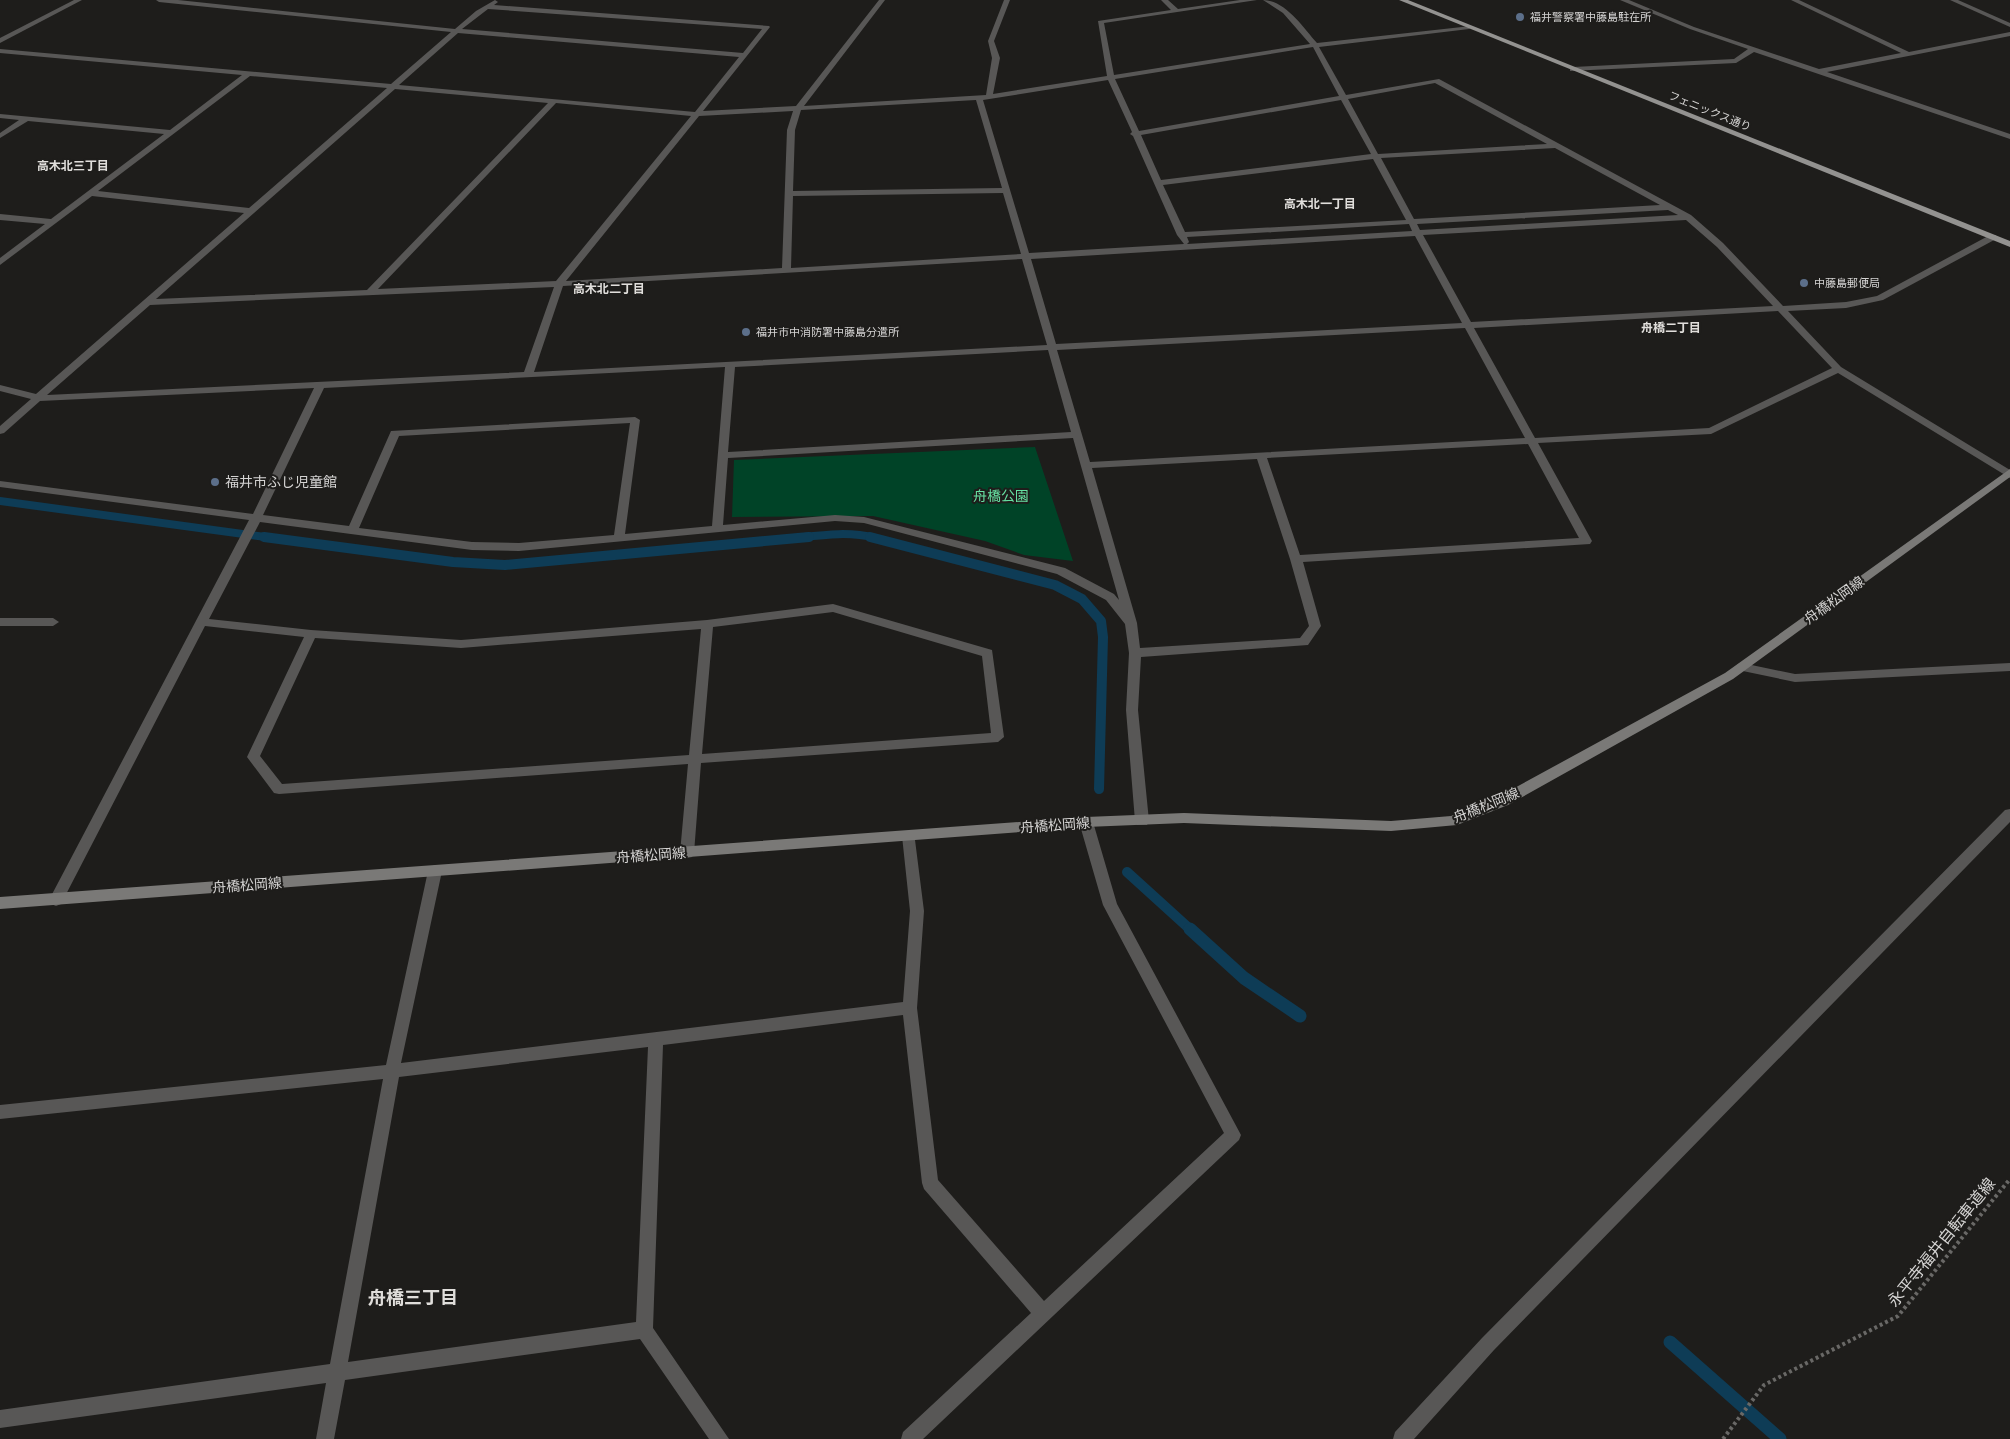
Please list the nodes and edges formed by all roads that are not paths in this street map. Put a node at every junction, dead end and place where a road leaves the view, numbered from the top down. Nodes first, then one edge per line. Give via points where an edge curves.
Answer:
1 (79, 0) edge
2 (159, 0) edge
3 (500, 0) edge
4 (882, 0) edge
5 (1007, 0) edge
6 (1164, 0) edge
7 (1254, 0) edge
8 (1266, 0) edge
9 (1402, 0) edge
10 (1623, 0) edge
11 (1794, 0) edge
12 (1954, 0) edge
13 (488, 7) junction
14 (1176, 11) junction
15 (2010, 25) edge
16 (1469, 27) junction
17 (458, 31) junction
18 (2010, 34) edge
19 (0, 41) edge
20 (1315, 45) junction
21 (1753, 49) junction
22 (0, 51) edge
23 (1908, 54) junction
24 (746, 55) junction
25 (1573, 69) junction
26 (1819, 72) junction
27 (248, 73) junction
28 (1111, 78) junction
29 (394, 86) junction
30 (990, 96) junction
31 (1343, 97) junction
32 (979, 98) junction
33 (554, 101) junction
34 (798, 108) junction
35 (697, 114) junction
36 (0, 116) edge
37 (26, 119) junction
38 (2010, 128) edge
39 (1991, 130) junction
40 (170, 132) junction
41 (1134, 134) junction
42 (0, 136) edge
43 (2010, 137) edge
44 (1556, 146) junction
45 (1376, 156) junction
46 (1157, 182) junction
47 (1007, 190) junction
48 (90, 193) junction
49 (788, 194) junction
50 (1669, 207) junction
51 (252, 211) junction
52 (0, 217) edge
53 (1688, 217) junction
54 (1413, 221) junction
55 (52, 222) junction
56 (1419, 233) junction
57 (1182, 235) junction
58 (1993, 237) junction
59 (2010, 244) edge
60 (1187, 246) junction
61 (1027, 256) junction
62 (0, 262) edge
63 (786, 271) junction
64 (559, 284) junction
65 (370, 292) junction
66 (148, 302) junction
67 (1781, 308) junction
68 (1467, 324) junction
69 (1050, 347) junction
70 (730, 364) junction
71 (1838, 369) junction
72 (528, 375) junction
73 (321, 384) junction
74 (0, 388) edge
75 (39, 398) junction
76 (0, 431) edge
77 (1076, 436) junction
78 (1531, 440) junction
79 (723, 455) junction
80 (1261, 456) junction
81 (1085, 466) junction
82 (2009, 474) edge
83 (0, 484) edge
84 (256, 518) junction
85 (717, 529) junction
86 (352, 531) junction
87 (619, 539) junction
88 (1296, 559) junction
89 (0, 622) edge
90 (53, 622) dead end
91 (201, 622) junction
92 (1131, 623) junction
93 (707, 624) junction
94 (311, 634) junction
95 (1135, 654) junction
96 (1742, 667) junction
97 (2010, 667) edge
98 (695, 758) junction
99 (2010, 814) edge
100 (1142, 820) junction
101 (1086, 822) junction
102 (910, 836) junction
103 (687, 853) junction
104 (435, 871) junction
105 (56, 900) junction
106 (0, 903) edge
107 (910, 1008) junction
108 (656, 1039) junction
109 (392, 1071) junction
110 (0, 1112) edge
111 (1042, 1312) junction
112 (644, 1330) junction
113 (338, 1371) junction
114 (0, 1419) edge
115 (326, 1439) edge
116 (720, 1439) edge
117 (910, 1439) edge
118 (1402, 1439) edge

1 - 19 street
2 - 17 street
3 - 13 street
4 - 34 street
5 - 30 street via 992,41 996,58
6 - 14 street
7 - 14 street
8 - 20 street via 1285,12
9 - 16 main road, フェニックス通り
10 - 21 street
11 - 23 street
12 - 15 street
13 - 17 street
13 - 24 street via 767,27
14 - 28 street via 1100,22
16 - 20 street
16 - 25 main road, フェニックス通り
17 - 24 street
17 - 29 street
18 - 23 street
20 - 28 street
20 - 31 street
21 - 25 street via 1736,61
21 - 26 street
22 - 27 street
23 - 26 street
24 - 35 street
25 - 58 main road, フェニックス通り
26 - 39 street
27 - 29 street
27 - 40 street
28 - 30 street
28 - 41 street
29 - 33 street
29 - 51 street
30 - 32 street
31 - 41 street
31 - 44 street via 1436,81
31 - 45 street
32 - 34 street
32 - 47 street
33 - 35 street
33 - 65 street
34 - 35 street
34 - 49 street via 791,130
35 - 64 street
36 - 37 street
37 - 40 street
37 - 42 street
38 - 39 street
39 - 43 street
40 - 48 street
41 - 46 street
44 - 45 street
44 - 50 street
45 - 46 street
45 - 54 street
46 - 57 street
47 - 49 street
47 - 61 street
48 - 51 street
48 - 55 street
49 - 63 street
50 - 53 street
50 - 54 street
51 - 66 street
52 - 55 street
53 - 56 street
53 - 67 street
54 - 56 street
54 - 57 street
55 - 62 street
56 - 60 street
56 - 68 street
57 - 60 street
58 - 59 main road, フェニックス通り
58 - 67 street via 1880,298 1846,305
60 - 61 street
61 - 63 street
61 - 69 street
63 - 64 street
64 - 65 street
64 - 72 street
65 - 66 street
66 - 75 street
67 - 68 street
67 - 71 street
68 - 69 street
68 - 78 street
69 - 70 street
69 - 77 street
70 - 72 street
70 - 79 street
71 - 78 street via 1711,431
71 - 82 street
72 - 73 street
73 - 75 street
73 - 84 street
74 - 75 street
75 - 76 street
77 - 79 street
77 - 81 street
78 - 80 street
78 - 88 street via 1586,541
79 - 85 street
80 - 81 street
80 - 88 street
81 - 92 street
82 - 96 main road, 舟橋松岡線
83 - 84 street
84 - 86 street
84 - 91 street
85 - 87 street
85 - 92 street via 835,518 864,520 1061,571 1110,597
86 - 87 street via 472,546 519,547
86 - 87 street via 395,433 635,420
88 - 95 street via 1315,626 1304,642
89 - 90 street
91 - 94 street
91 - 105 street
92 - 95 street
93 - 94 street via 461,644
93 - 98 street
93 - 98 street via 833,608 988,653 998,737
94 - 98 street via 254,757 279,789
95 - 100 street via 1132,710
96 - 97 street via 1795,678
96 - 100 main road, 舟橋松岡線 via 1672,710 1504,801 1452,821 1391,826 1184,818
98 - 103 street
99 - 118 street via 1495,1337
100 - 101 main road, 舟橋松岡線
101 - 102 main road, 舟橋松岡線
101 - 111 street via 1110,905 1232,1135
102 - 103 main road, 舟橋松岡線
102 - 107 street via 918,911
103 - 104 main road, 舟橋松岡線
104 - 105 main road, 舟橋松岡線
104 - 109 street
105 - 106 main road, 舟橋松岡線
107 - 108 street
107 - 111 street via 930,1183
108 - 109 street
108 - 112 street
109 - 110 street
109 - 113 street
111 - 117 street
112 - 113 street
112 - 116 street
113 - 114 street
113 - 115 street

